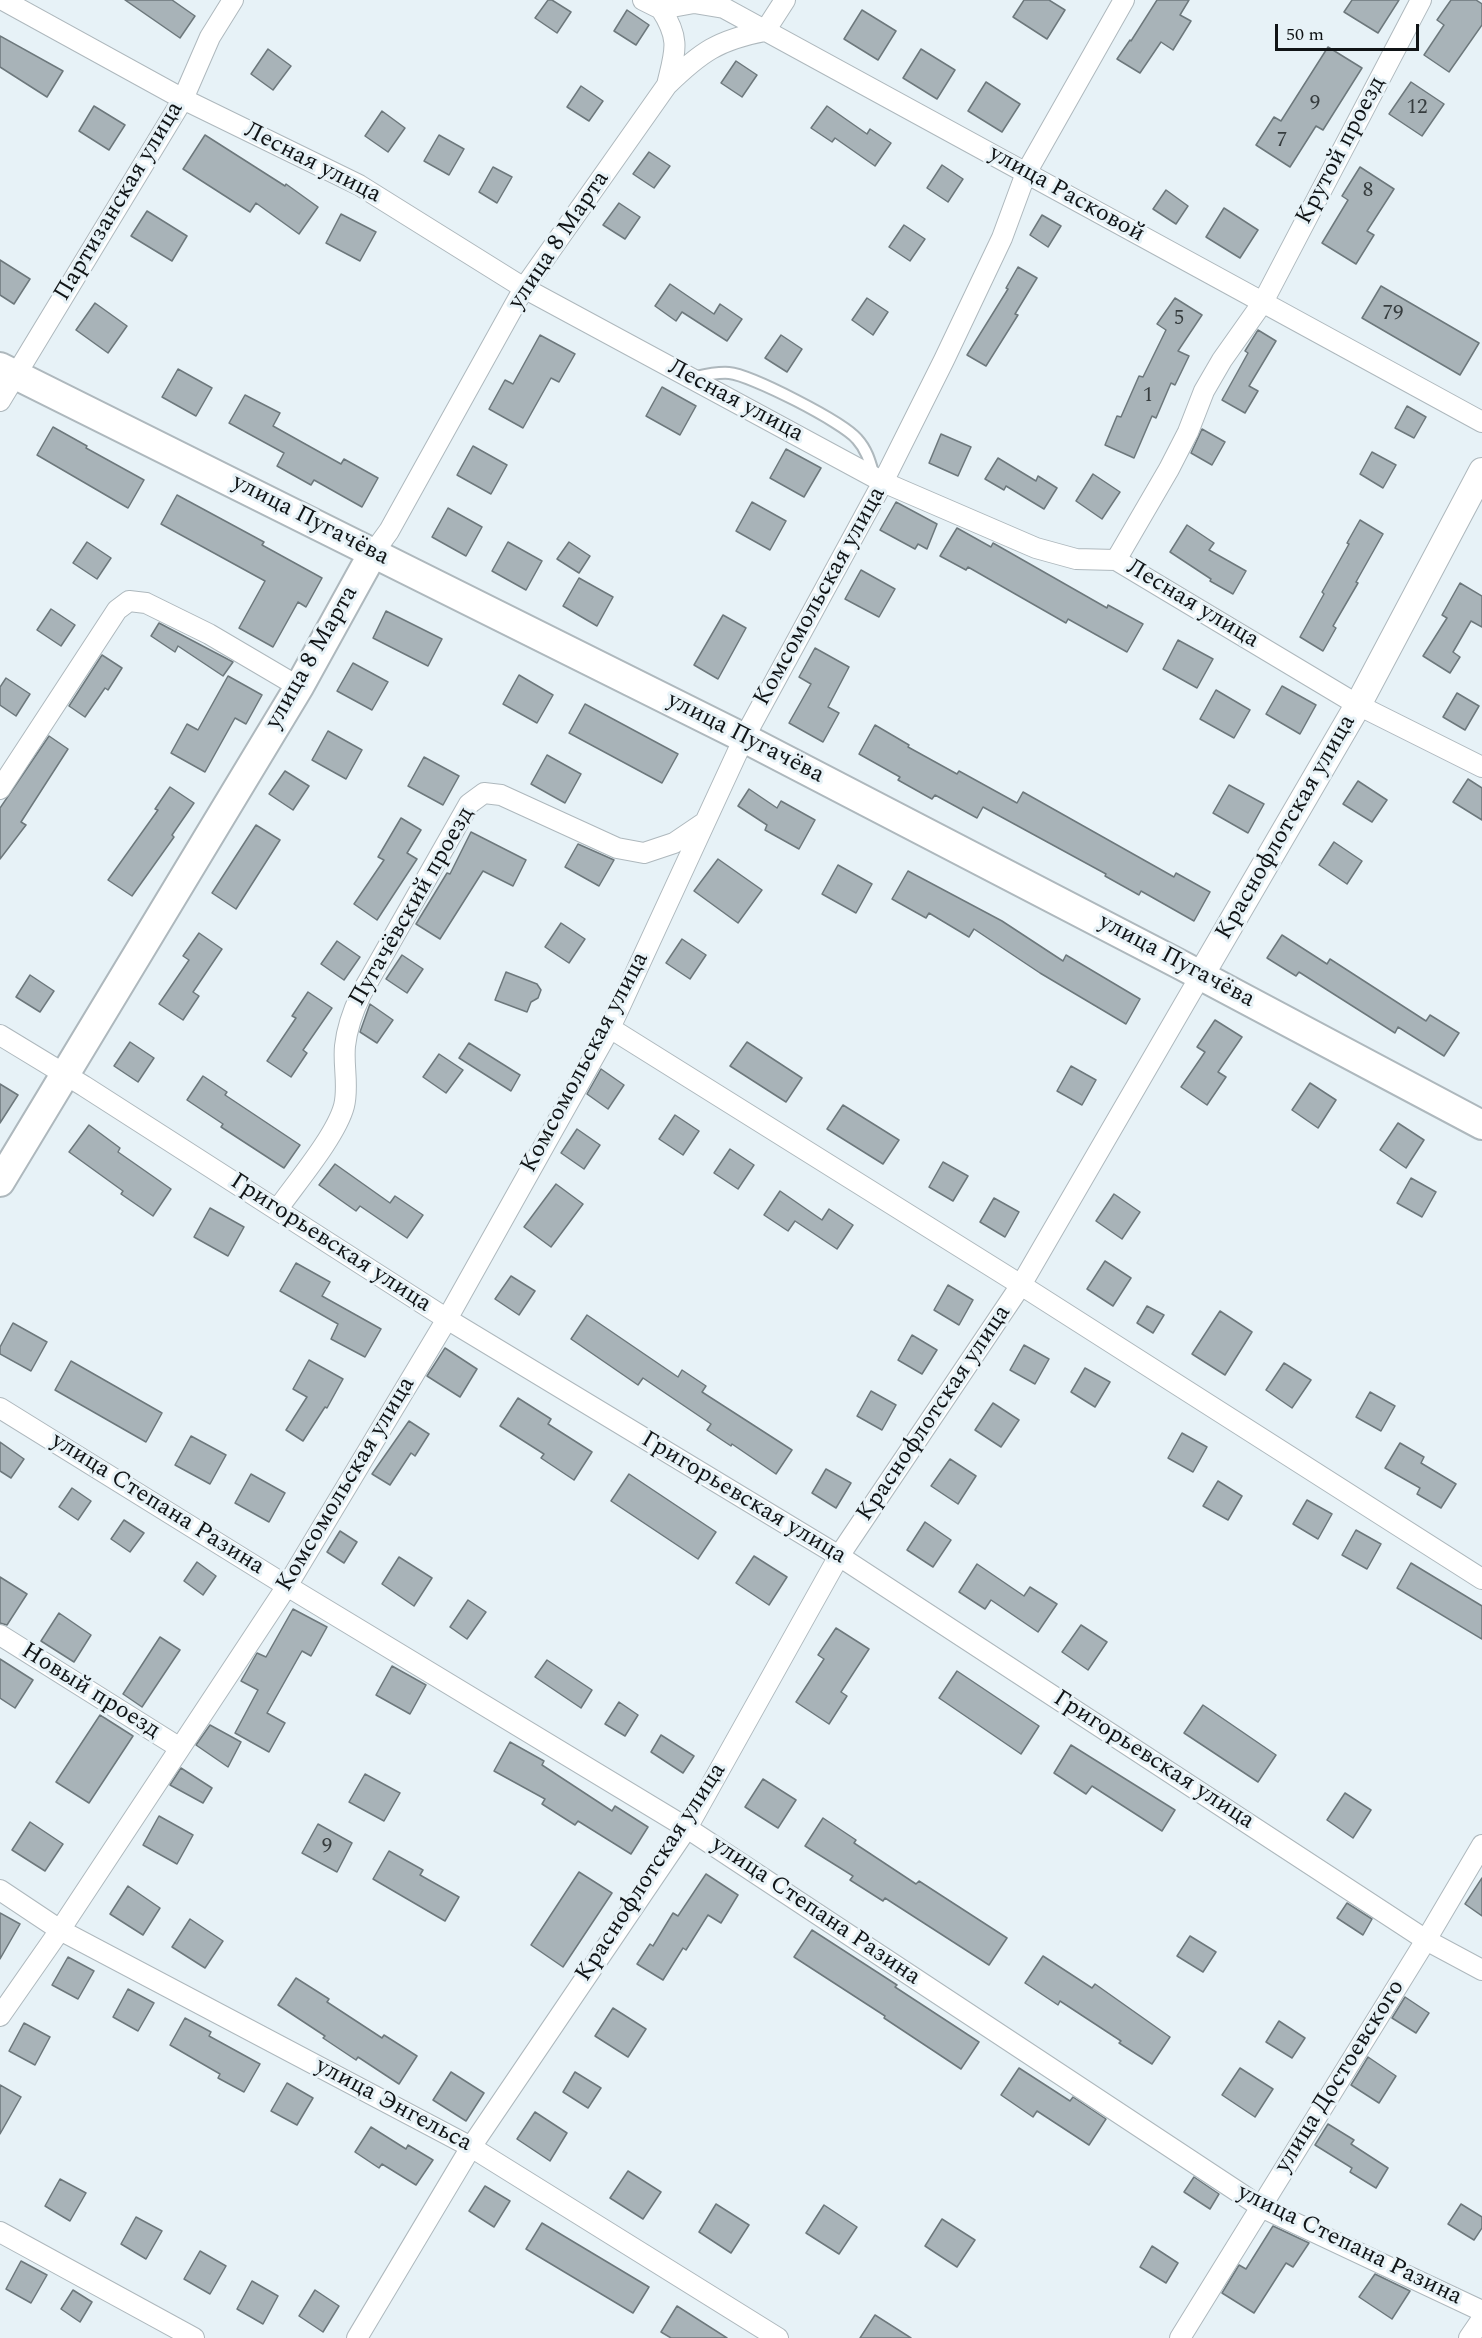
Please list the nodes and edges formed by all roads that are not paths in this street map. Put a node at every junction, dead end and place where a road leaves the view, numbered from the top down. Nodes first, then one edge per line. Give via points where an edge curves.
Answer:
1 (3, 0) edge
2 (233, 0) edge
3 (643, 0) edge
4 (785, 0) edge
5 (1124, 0) edge
6 (1421, 0) edge
7 (661, 9) junction
8 (765, 31) junction
9 (667, 85) junction
10 (183, 99) junction
11 (1026, 173) junction
12 (524, 288) junction
13 (1263, 302) junction
14 (8, 371) edge
15 (692, 378) junction
16 (0, 401) edge
17 (1482, 422) edge
18 (1482, 471) edge
19 (879, 480) junction
20 (373, 553) junction
21 (1116, 560) junction
22 (299, 687) junction
23 (1358, 705) junction
24 (744, 738) junction
25 (1482, 767) edge
26 (0, 789) edge
27 (705, 822) junction
28 (1201, 975) junction
29 (610, 1028) junction
30 (0, 1035) edge
31 (66, 1075) junction
32 (1482, 1125) edge
33 (0, 1182) edge
34 (277, 1210) junction
35 (1021, 1285) junction
36 (447, 1319) junction
37 (0, 1408) edge
38 (839, 1556) junction
39 (1482, 1579) edge
40 (287, 1586) junction
41 (0, 1635) edge
42 (180, 1748) junction
43 (687, 1827) junction
44 (1482, 1845) edge
45 (0, 1890) edge
46 (60, 1930) junction
47 (1426, 1940) junction
48 (1482, 1970) edge
49 (0, 2016) edge
50 (471, 2147) junction
51 (1261, 2207) junction
52 (0, 2232) edge
53 (1482, 2311) edge
54 (1482, 2319) edge
55 (194, 2338) edge
56 (357, 2338) edge
57 (778, 2338) edge
58 (1180, 2338) edge
59 (1469, 2338) edge

1 - 10 street, Лесная улица
2 - 10 street, Партизанская улица via 210,37
3 - 7 street
4 - 8 street
5 - 11 street, Комсомольская улица
6 - 13 street, Крутой проезд
7 - 8 street, улица Расковой via 694,3 724,8
7 - 9 street via 672,25 676,41
8 - 9 street, улица 8 Марта via 735,37 711,48
8 - 11 street, улица Расковой
9 - 12 street, улица 8 Марта
10 - 12 street, Лесная улица via 359,185
10 - 14 street, Партизанская улица
11 - 13 street, улица Расковой
11 - 19 street, Комсомольская улица via 1002,238
12 - 15 street, Лесная улица
12 - 20 street, улица 8 Марта via 389,531
13 - 17 street, улица Расковой
13 - 21 street, Крутой проезд via 1204,391 1169,469
14 - 16 street, Партизанская улица
14 - 20 main road, улица Пугачёва
15 - 19 street, Лесная улица
15 - 19 lane via 731,373 755,381 836,423 856,437
18 - 23 street, Краснофлотская улица
19 - 21 street, Лесная улица via 1036,548 1076,559
19 - 24 street, Комсомольская улица
20 - 22 main road, улица 8 Марта
20 - 24 main road, улица Пугачёва
21 - 23 street, Лесная улица
22 - 26 street via 209,634 146,603 129,601 117,610
22 - 31 main road, улица 8 Марта
23 - 25 street, Лесная улица
23 - 28 street, Краснофлотская улица
24 - 27 street, Комсомольская улица
24 - 28 main road, улица Пугачёва
27 - 29 street, Комсомольская улица
27 - 34 street, Пугачёвский проезд via 674,843 644,853 617,848 501,795 484,793 469,804 349,1021 344,1105 334,1129
28 - 32 main road, улица Пугачёва
28 - 35 street, Краснофлотская улица
29 - 35 street
29 - 36 street, Комсомольская улица
30 - 31 street, Григорьевская улица
31 - 33 main road, улица 8 Марта
31 - 34 street, Григорьевская улица
34 - 36 street, Григорьевская улица
35 - 38 street, Краснофлотская улица
35 - 39 street
36 - 38 street, Григорьевская улица
36 - 40 street, Комсомольская улица
37 - 40 street, улица Степана Разина
38 - 43 street, Краснофлотская улица
38 - 47 street, Григорьевская улица
40 - 42 street, Комсомольская улица
40 - 43 street, улица Степана Разина
41 - 42 street, Новый проезд
42 - 46 street, Комсомольская улица
43 - 50 street, Краснофлотская улица
43 - 51 street, улица Степана Разина
44 - 47 street, улица Достоевского
45 - 46 street, улица Энгельса
46 - 49 street, Комсомольская улица
46 - 50 street, улица Энгельса
47 - 48 street, Григорьевская улица
47 - 51 street, улица Достоевского
50 - 56 street, Краснофлотская улица
50 - 57 street, улица Энгельса
51 - 53 street, улица Степана Разина
51 - 58 street, улица Достоевского
52 - 55 street
54 - 59 street

